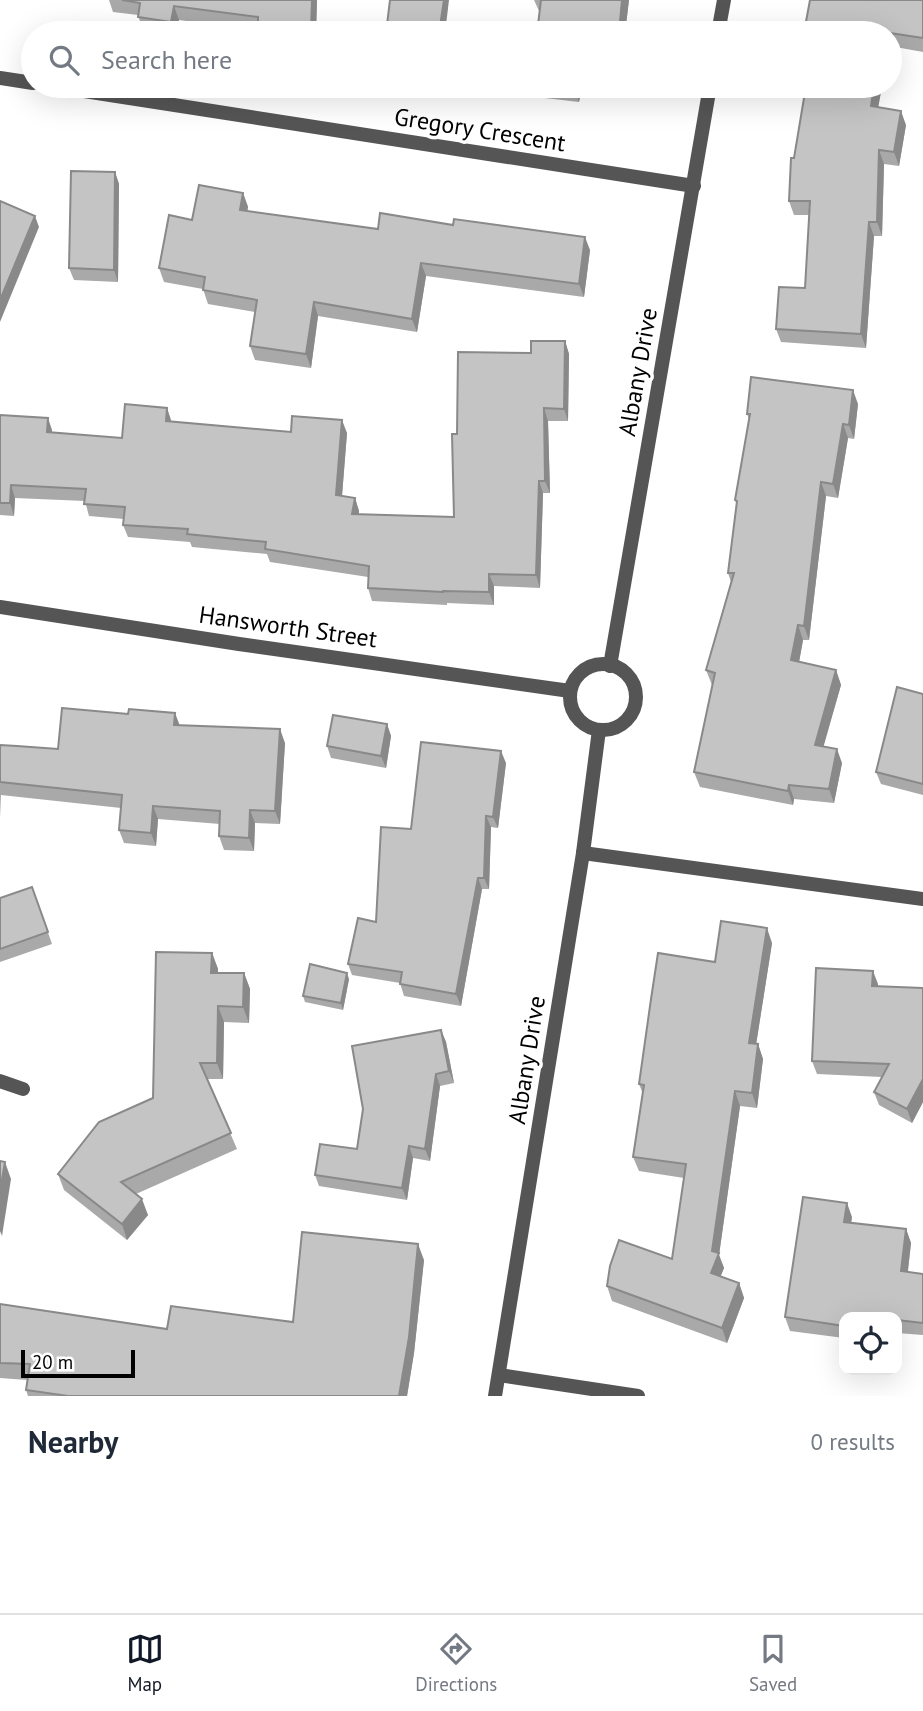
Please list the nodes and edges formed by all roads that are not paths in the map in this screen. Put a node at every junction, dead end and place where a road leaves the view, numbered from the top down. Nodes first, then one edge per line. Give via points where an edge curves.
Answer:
1 (724, 0) edge
2 (720, 21) edge
3 (0, 78) edge
4 (21, 81) edge
5 (129, 98) edge
6 (708, 98) edge
7 (694, 186) junction
8 (0, 607) edge
9 (610, 666) junction
10 (570, 691) junction
11 (599, 730) junction
12 (583, 853) junction
13 (923, 899) edge
14 (0, 1081) edge
15 (23, 1089) dead end
16 (499, 1375) junction
17 (495, 1396) edge
18 (638, 1396) edge

1 - 2 street
3 - 4 street
5 - 7 street, Gregory Crescent
6 - 7 street, Albany Drive
7 - 9 street, Albany Drive
8 - 10 street, Hansworth Street
9 - 10 street via 589,667
9 - 11 street via 620,669 634,687 634,709 620,725
10 - 11 street via 573,712 588,727
11 - 12 street, Albany Drive
12 - 13 street
12 - 16 street, Albany Drive
14 - 15 street
16 - 17 street, Albany Drive
16 - 18 street

